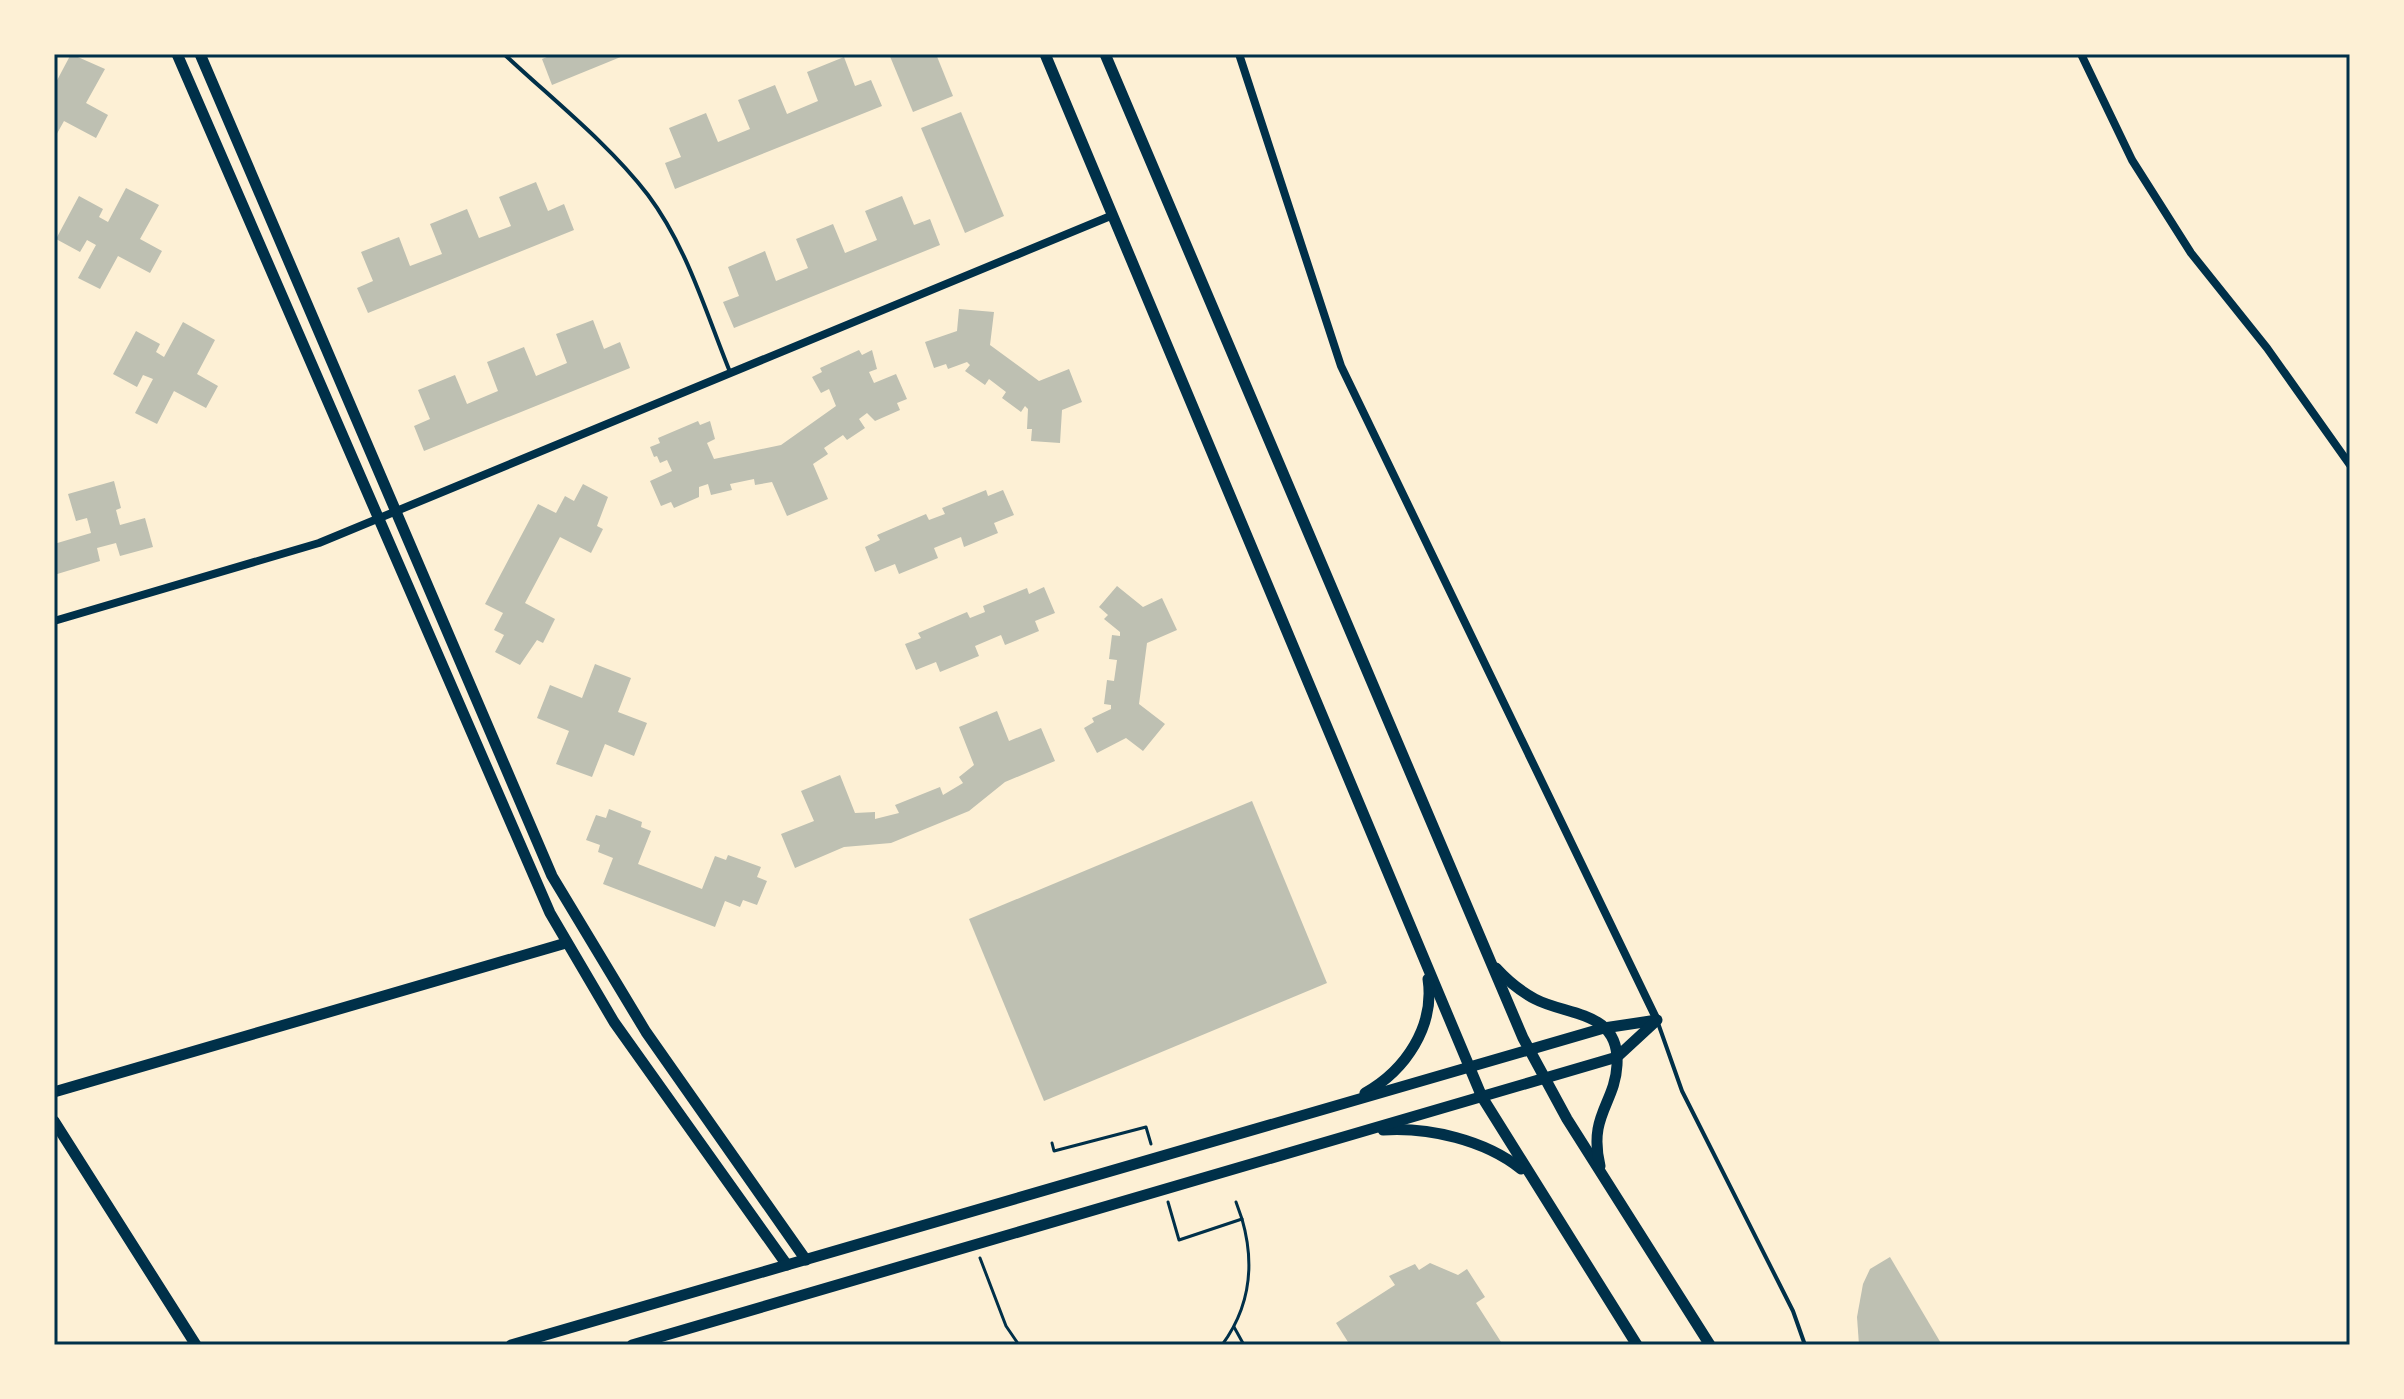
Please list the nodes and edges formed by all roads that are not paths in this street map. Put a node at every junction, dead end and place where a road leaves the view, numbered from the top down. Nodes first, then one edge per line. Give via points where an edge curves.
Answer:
1 (177, 54) edge
2 (200, 54) edge
3 (504, 54) edge
4 (1045, 54) edge
5 (1105, 54) edge
6 (1239, 54) edge
7 (2081, 54) edge
8 (1113, 215) junction
9 (731, 374) junction
10 (2350, 465) edge
11 (396, 512) junction
12 (378, 519) junction
13 (54, 621) edge
14 (566, 943) junction
15 (1490, 961) junction
16 (1426, 966) junction
17 (1657, 1020) junction
18 (1604, 1028) junction
19 (1529, 1050) junction
20 (1617, 1057) junction
21 (1469, 1067) junction
22 (1544, 1079) junction
23 (54, 1092) edge
24 (1482, 1097) junction
25 (1351, 1101) junction
26 (54, 1121) edge
27 (1366, 1131) junction
28 (1604, 1178) junction
29 (1532, 1180) junction
30 (806, 1260) junction
31 (787, 1265) junction
32 (196, 1345) edge
33 (511, 1345) edge
34 (632, 1345) edge
35 (1637, 1345) edge
36 (1710, 1345) edge
37 (1805, 1345) edge

1 - 12 street
2 - 11 street
3 - 9 lane via 648,196 678,245
4 - 8 street
5 - 15 street
6 - 17 street via 1341,366
7 - 10 street via 2132,160 2191,253
8 - 9 street
8 - 16 street
9 - 11 street
11 - 12 street
11 - 30 street via 571,912 646,1032
12 - 13 street via 319,543
12 - 14 street
14 - 23 street
14 - 31 street via 634,1051
15 - 18 street via 1536,1000 1580,1011
15 - 19 street
16 - 21 street
16 - 25 street via 1429,1002 1414,1045 1388,1078
17 - 18 street
17 - 20 street
17 - 37 lane via 1682,1091 1793,1311
18 - 19 street
18 - 20 street
19 - 21 street
19 - 22 street
20 - 22 street
20 - 28 street via 1598,1122
21 - 24 street
21 - 25 street
22 - 24 street
22 - 28 street
24 - 27 street
24 - 29 street
25 - 30 street
26 - 32 street
27 - 29 street via 1416,1131 1469,1142 1509,1160
27 - 34 street
28 - 36 street
29 - 35 street
30 - 31 street
31 - 33 street

